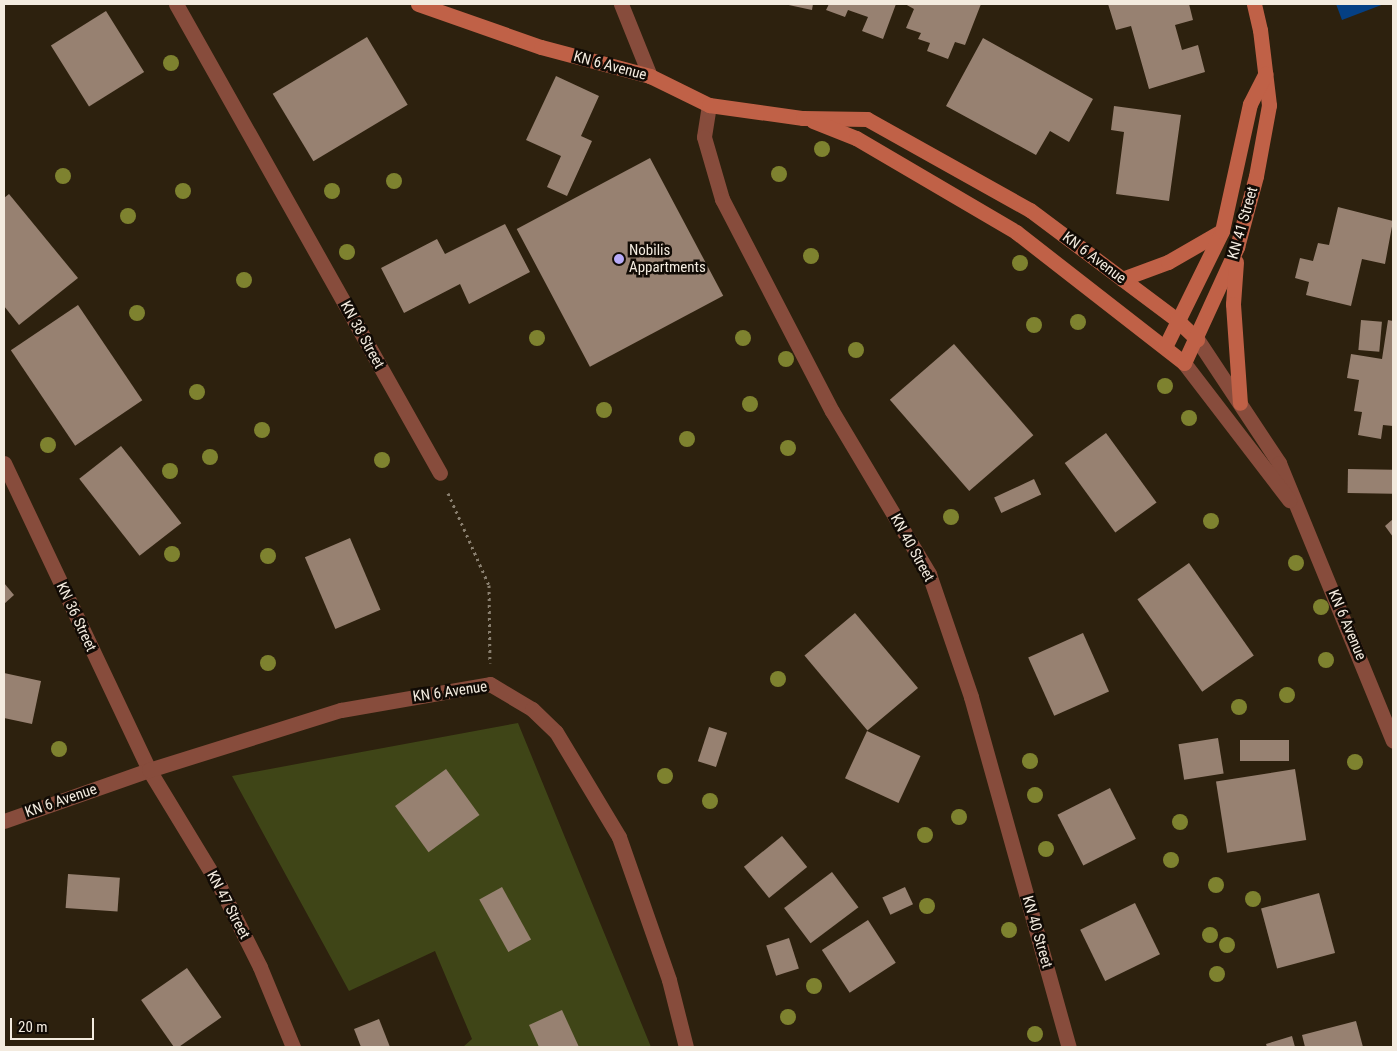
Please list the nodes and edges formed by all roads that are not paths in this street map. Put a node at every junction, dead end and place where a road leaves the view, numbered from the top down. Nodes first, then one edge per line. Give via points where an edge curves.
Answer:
1 (176, 4) edge
2 (418, 4) edge
3 (621, 4) edge
4 (1254, 4) edge
5 (1265, 74) junction
6 (650, 76) junction
7 (709, 105) junction
8 (803, 118) junction
9 (1222, 231) junction
10 (1237, 247) junction
11 (1122, 279) junction
12 (1177, 320) junction
13 (1197, 339) junction
14 (1165, 347) junction
15 (1184, 363) junction
16 (1240, 403) junction
17 (4, 462) edge
18 (440, 473) road end
19 (1298, 511) junction
20 (1393, 741) edge
21 (149, 770) junction
22 (4, 821) edge
23 (293, 1047) edge
24 (686, 1047) edge
25 (1069, 1047) edge

1 - 18 street, KN 38 Street
2 - 6 main road, KN 6 Avenue via 541,47
3 - 6 street
4 - 5 main road, KN 41 Street
5 - 9 main road, KN 41 Street via 1250,104
5 - 10 main road, KN 41 Street via 1269,105
6 - 7 main road, KN 6 Avenue
7 - 8 main road, KN 6 Avenue
7 - 25 street, KN 40 Street via 704,137 722,199 832,412 929,574 971,697
8 - 11 main road, KN 6 Avenue via 867,119 1030,210
8 - 14 main road, KN 6 Avenue via 856,138 983,211 1016,232
9 - 11 main road via 1168,262
9 - 12 main road, KN 41 Street
10 - 13 main road, KN 41 Street
10 - 16 main road via 1232,304
11 - 12 main road, KN 6 Avenue
12 - 13 main road, KN 6 Avenue
12 - 14 main road, KN 41 Street
13 - 15 main road, KN 41 Street
13 - 16 street, KN 6 Avenue
14 - 15 main road, KN 6 Avenue
15 - 19 street, KN 6 Avenue via 1264,471
16 - 19 street, KN 6 Avenue via 1279,463
17 - 21 street, KN 36 Street
19 - 20 street, KN 6 Avenue
21 - 22 street, KN 6 Avenue
21 - 23 street, KN 47 Street via 220,886 260,967
21 - 24 street, KN 6 Avenue via 341,710 490,684 532,708 556,732 619,837 669,980

